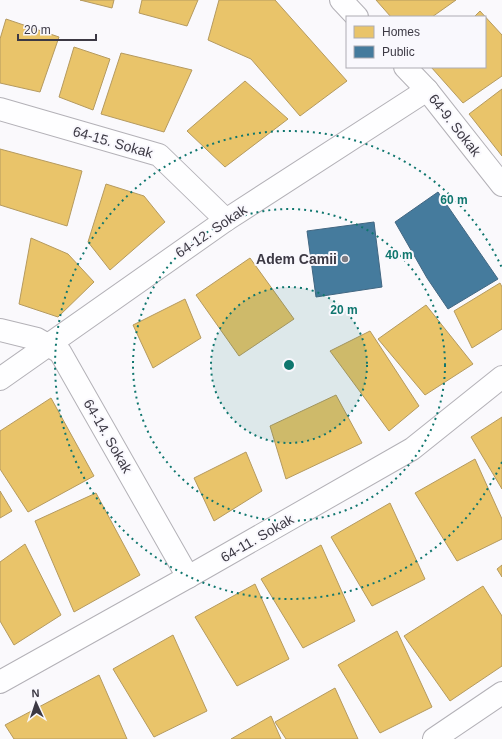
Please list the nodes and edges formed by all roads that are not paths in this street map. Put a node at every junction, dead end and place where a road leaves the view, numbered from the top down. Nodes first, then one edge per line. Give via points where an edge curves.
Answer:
1 (341, 0) edge
2 (356, 16) edge
3 (406, 68) edge
4 (427, 90) junction
5 (0, 109) edge
6 (502, 185) edge
7 (226, 220) junction
8 (0, 330) edge
9 (48, 345) junction
10 (502, 377) edge
11 (0, 379) edge
12 (188, 577) junction
13 (0, 682) edge
14 (502, 693) edge
15 (434, 739) edge

1 - 2 street
3 - 4 street, 64-9. Sokak
4 - 6 street, 64-9. Sokak
4 - 7 street, 64-12. Sokak
5 - 7 street, 64-15. Sokak via 159,155
7 - 9 street, 64-12. Sokak
8 - 9 street, 64-14. Sokak via 37,339
9 - 11 street, 64-12. Sokak
9 - 12 street, 64-14. Sokak via 60,352
10 - 12 street, 64-11. Sokak via 412,449
12 - 13 street, 64-11. Sokak
14 - 15 street

